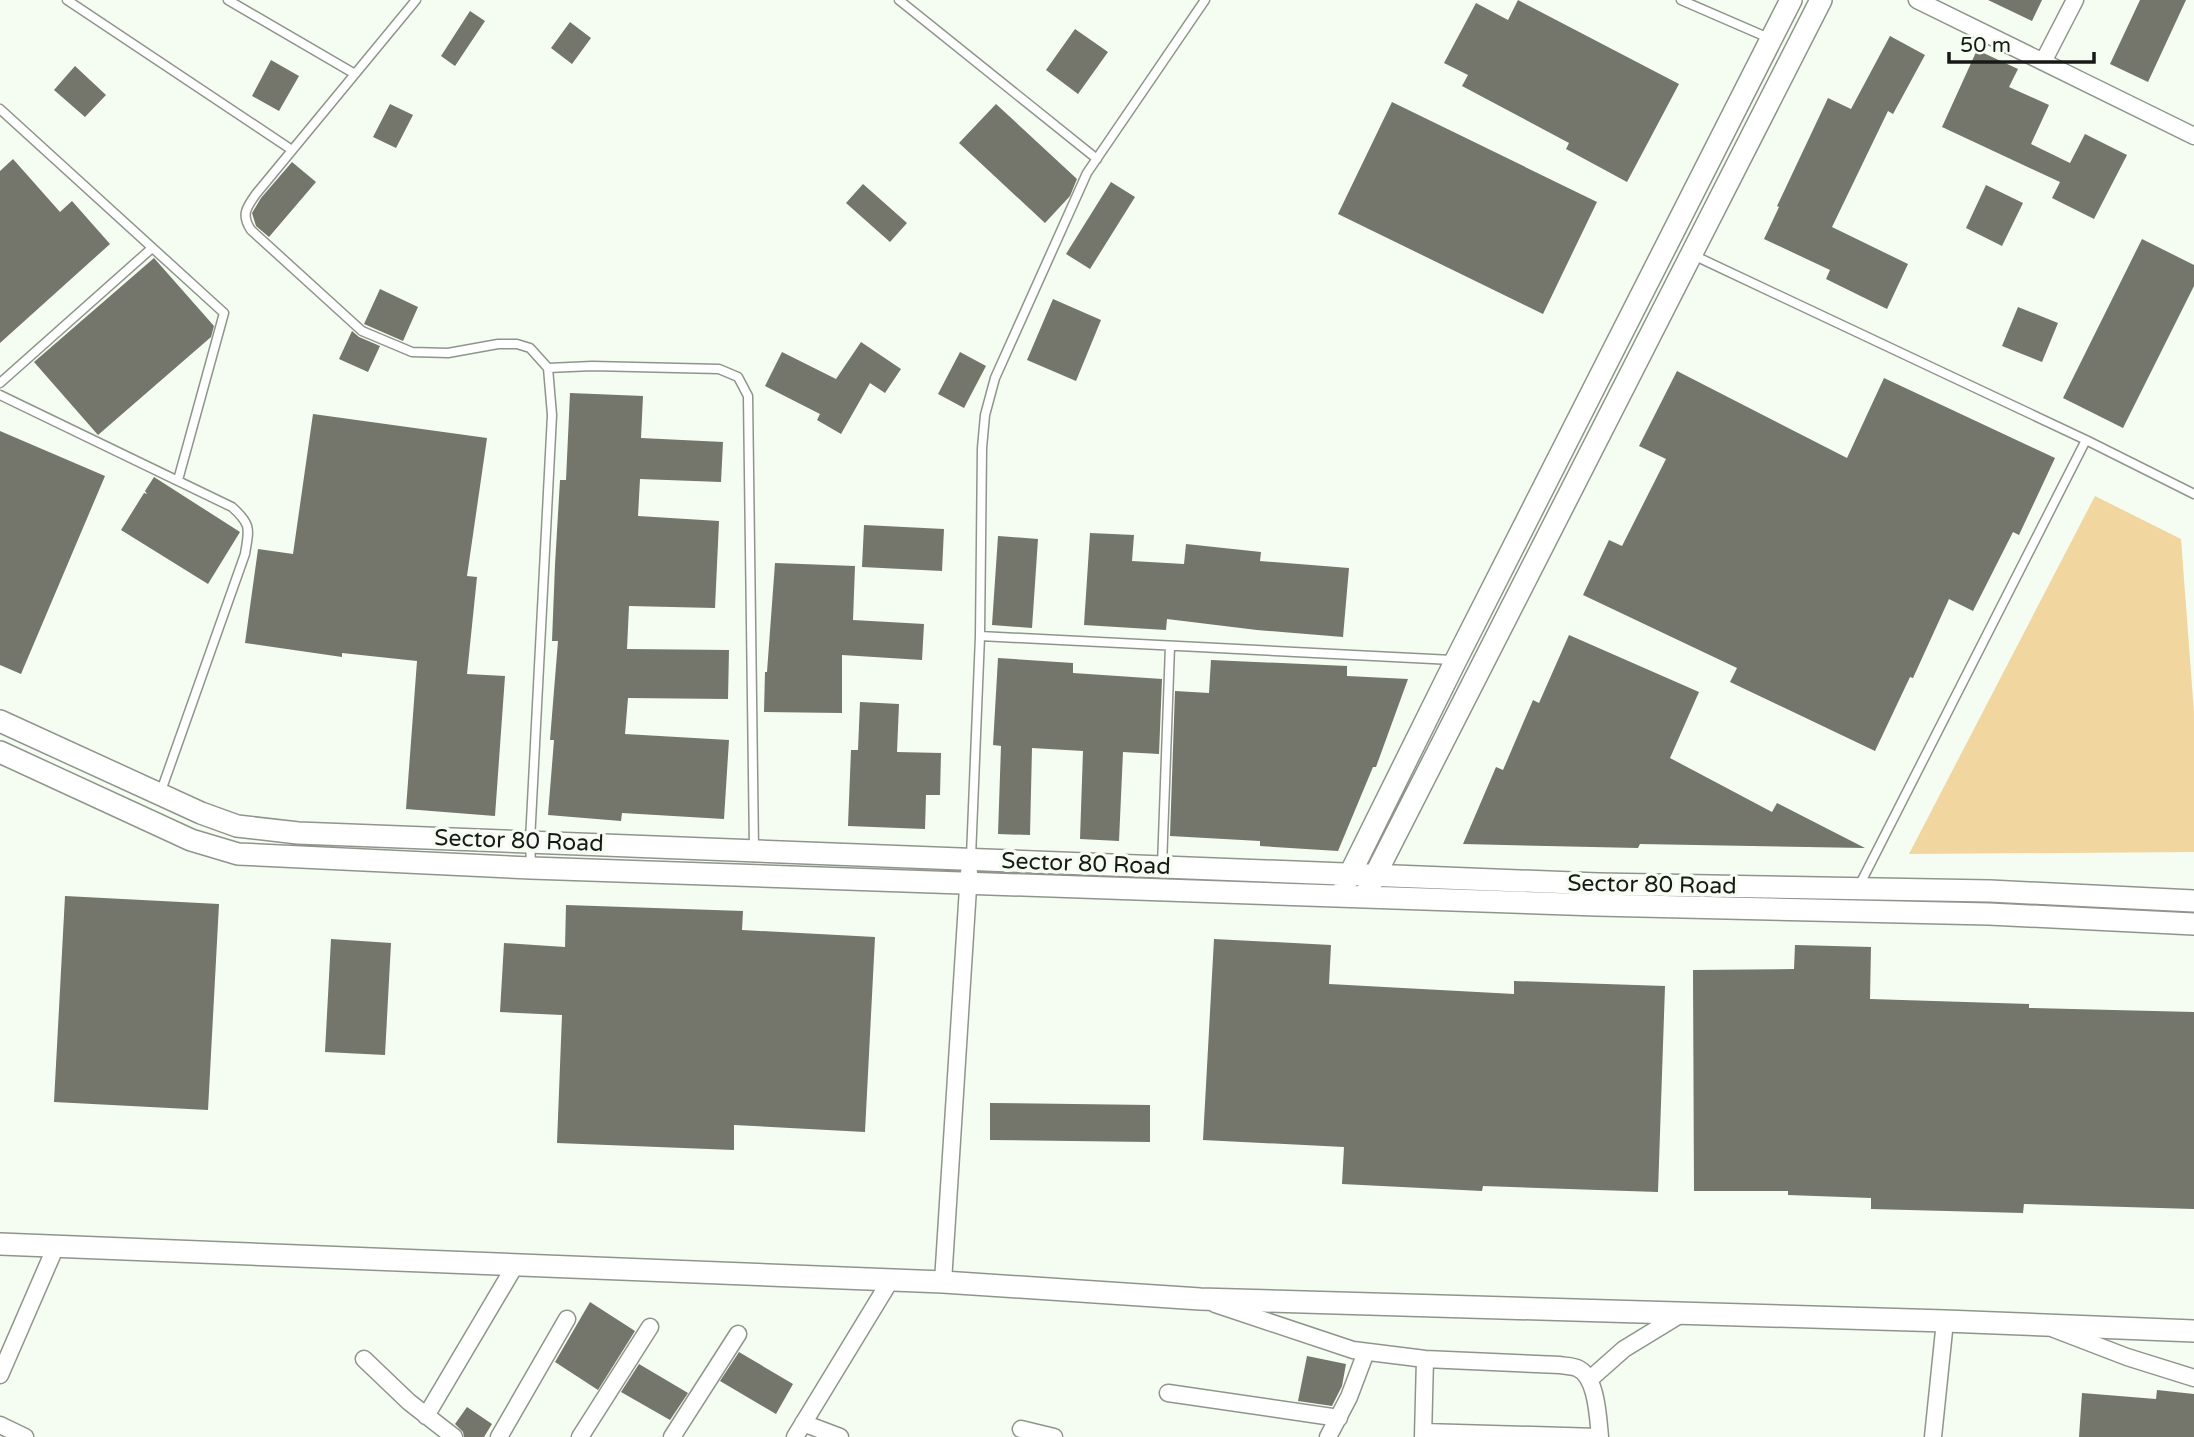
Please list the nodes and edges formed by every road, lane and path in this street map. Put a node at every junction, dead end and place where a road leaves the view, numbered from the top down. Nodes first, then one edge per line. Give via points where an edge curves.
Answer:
1 (66, 0) edge
2 (228, 0) edge
3 (416, 0) edge
4 (899, 0) edge
5 (1205, 0) edge
6 (1681, 0) edge
7 (1791, 0) edge
8 (1821, 0) edge
9 (1917, 0) edge
10 (2075, 0) edge
11 (1770, 39) junction
12 (2043, 62) junction
13 (355, 74) junction
14 (0, 109) edge
15 (2194, 136) edge
16 (292, 150) junction
17 (1097, 159) junction
18 (152, 248) junction
19 (1693, 255) junction
20 (548, 368) junction
21 (0, 383) edge
22 (0, 395) edge
23 (2087, 440) junction
24 (178, 480) junction
25 (2194, 494) edge
26 (980, 636) junction
27 (1170, 646) junction
28 (1456, 660) junction
29 (0, 721) edge
30 (0, 752) edge
31 (160, 794) junction
32 (530, 841) junction
33 (754, 850) junction
34 (971, 859) junction
35 (531, 867) junction
36 (1162, 867) junction
37 (1350, 875) junction
38 (1375, 876) junction
39 (967, 882) junction
40 (1858, 890) junction
41 (1340, 895) junction
42 (1364, 897) junction
43 (2194, 901) edge
44 (1848, 910) junction
45 (2194, 924) edge
46 (0, 1244) edge
47 (56, 1246) junction
48 (516, 1264) junction
49 (890, 1281) junction
50 (943, 1282) junction
51 (1200, 1299) junction
52 (1684, 1313) junction
53 (567, 1319) dead end
54 (1945, 1321) junction
55 (2042, 1325) junction
56 (650, 1327) dead end
57 (2194, 1331) edge
58 (738, 1334) dead end
59 (1366, 1352) junction
60 (364, 1359) dead end
61 (1425, 1359) junction
62 (0, 1375) edge
63 (2194, 1378) edge
64 (1589, 1380) junction
65 (1168, 1393) dead end
66 (426, 1416) junction
67 (1339, 1418) junction
68 (0, 1425) edge
69 (1021, 1429) dead end
70 (799, 1430) edge
71 (1423, 1434) edge
72 (25, 1437) edge
73 (454, 1437) edge
74 (499, 1437) edge
75 (580, 1437) edge
76 (672, 1437) edge
77 (840, 1437) edge
78 (1054, 1437) edge
79 (1328, 1437) edge
80 (1599, 1437) edge
81 (1933, 1437) edge

1 - 16 lane
2 - 13 lane
3 - 13 lane
4 - 17 lane
5 - 17 lane
6 - 11 lane
7 - 11 street
8 - 19 street
9 - 12 street
10 - 12 street
11 - 28 street
12 - 15 street
13 - 16 lane
14 - 18 lane
16 - 20 lane via 245,209 245,221 362,331 412,352 448,353 517,344 530,348
17 - 26 lane via 995,378 985,415
18 - 21 lane
18 - 24 lane via 224,313
19 - 23 lane
19 - 38 street
20 - 32 lane via 552,415
20 - 33 lane via 719,369 738,377 748,396
22 - 24 lane
23 - 25 lane
23 - 40 lane
24 - 31 lane via 232,507 250,528 245,554
26 - 27 lane
26 - 34 lane
27 - 28 lane
27 - 36 lane
28 - 37 street
29 - 31 street, Sector 80 Road
30 - 35 street, Sector 80 Road via 191,840 238,854
31 - 32 street, Sector 80 Road via 237,826 298,833
32 - 33 street, Sector 80 Road
32 - 35 lane
33 - 34 street, Sector 80 Road
34 - 36 street, Sector 80 Road
34 - 39 street
35 - 39 street, Sector 80 Road
36 - 37 street, Sector 80 Road
37 - 38 street, Sector 80 Road
37 - 41 street
38 - 40 street, Sector 80 Road
38 - 42 street
39 - 41 street, Sector 80 Road
39 - 50 street
40 - 43 street, Sector 80 Road
40 - 44 lane
41 - 42 street, Sector 80 Road
42 - 44 street, Sector 80 Road
44 - 45 street, Sector 80 Road
46 - 47 street
47 - 48 street
47 - 62 street
48 - 49 street
48 - 66 street
49 - 50 street
49 - 70 street
50 - 51 street
51 - 52 street
51 - 59 street
52 - 54 street
52 - 64 street via 1624,1349
53 - 74 street
54 - 55 street
54 - 81 street
55 - 57 street
55 - 63 street
56 - 75 street
58 - 76 street
59 - 61 street
59 - 67 street
60 - 66 street
61 - 64 street via 1560,1365 1579,1368
61 - 71 street
64 - 80 street
65 - 67 street
66 - 73 street
67 - 79 street
68 - 72 street
69 - 78 street
70 - 77 street
71 - 80 street

